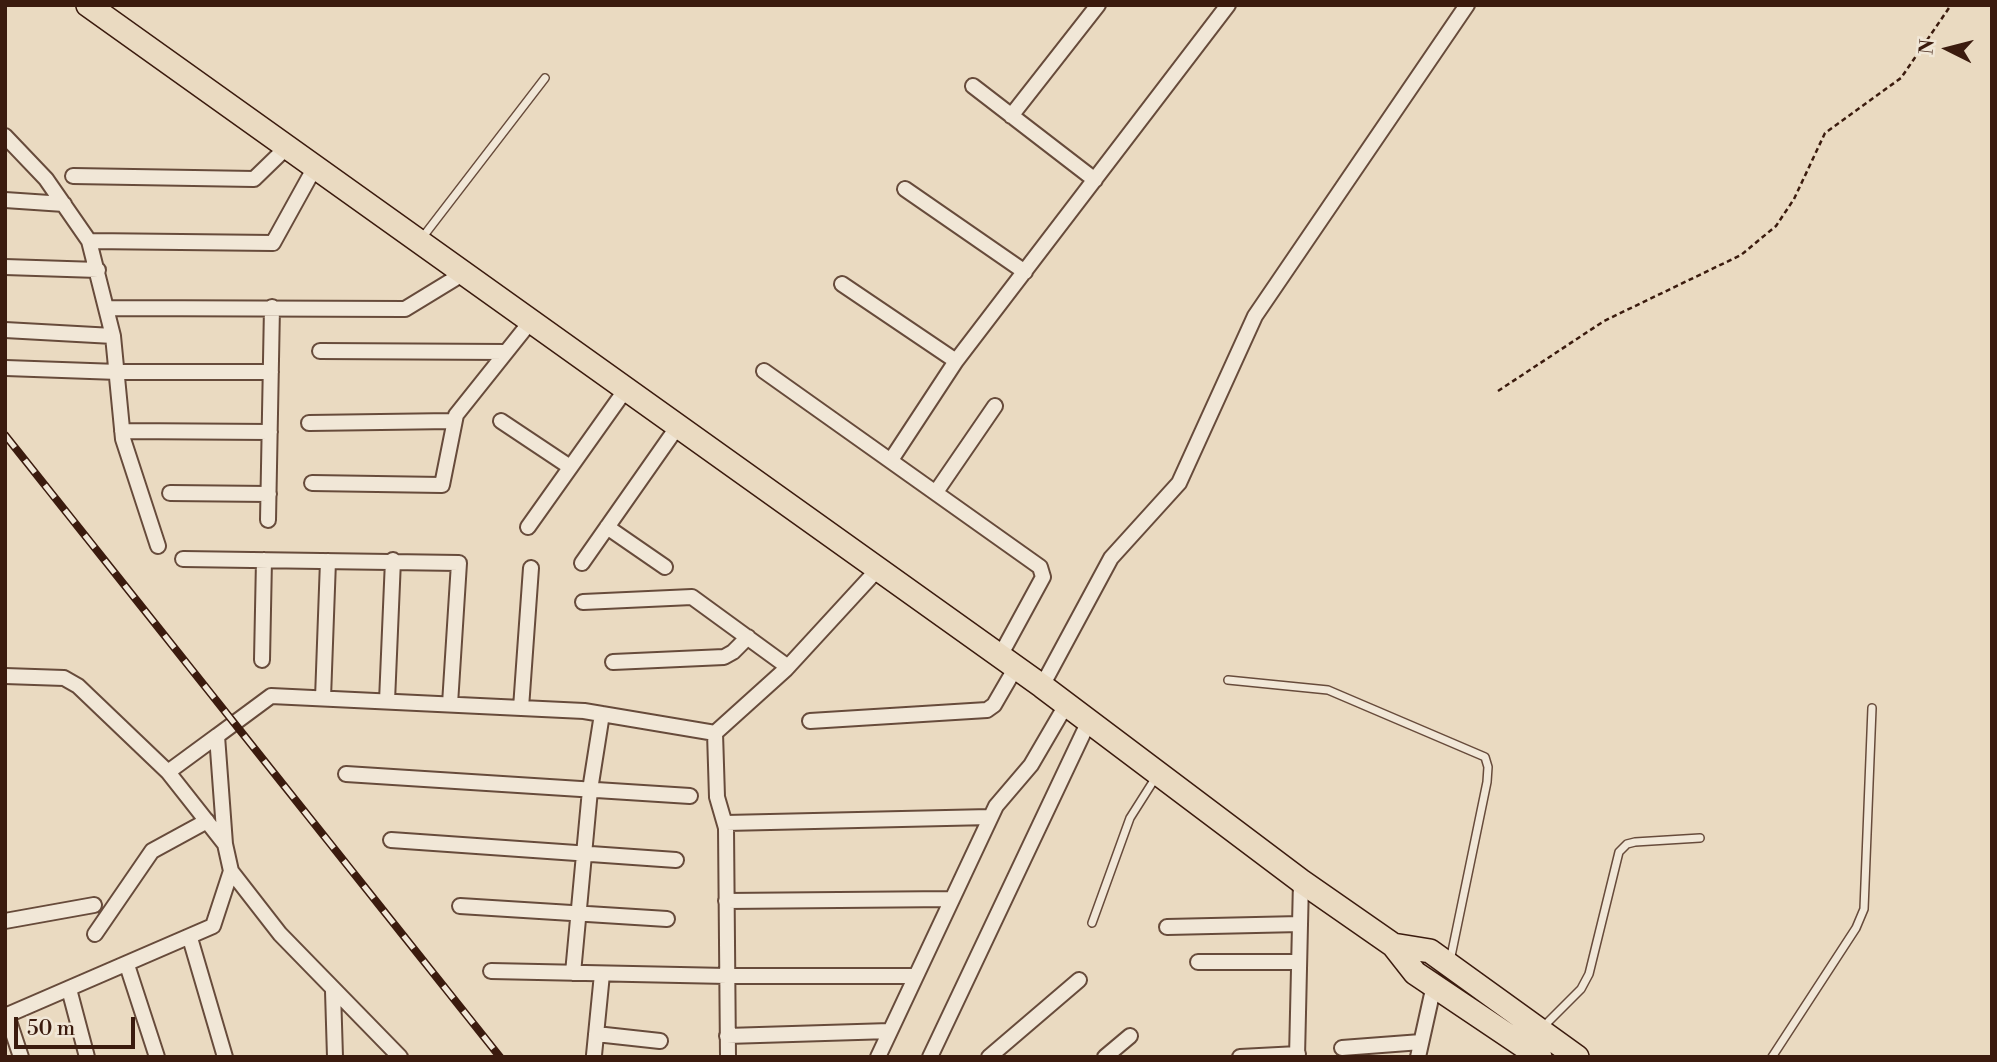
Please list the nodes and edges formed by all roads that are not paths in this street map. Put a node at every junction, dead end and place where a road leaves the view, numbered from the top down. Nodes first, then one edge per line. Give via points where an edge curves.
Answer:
1 (88, 5) edge
2 (1098, 5) edge
3 (1228, 5) edge
4 (1467, 5) edge
5 (545, 78) dead end
6 (972, 86) dead end
7 (1011, 116) junction
8 (5, 136) edge
9 (287, 147) junction
10 (315, 167) junction
11 (73, 176) dead end
12 (1095, 180) junction
13 (905, 189) dead end
14 (5, 200) edge
15 (64, 204) junction
16 (89, 241) junction
17 (419, 242) junction
18 (5, 267) edge
19 (98, 270) junction
20 (1025, 272) junction
21 (464, 273) junction
22 (842, 284) dead end
23 (272, 307) junction
24 (108, 308) junction
25 (531, 321) junction
26 (5, 330) edge
27 (113, 336) junction
28 (320, 351) dead end
29 (506, 352) junction
30 (956, 361) junction
31 (6, 368) edge
32 (764, 371) dead end
33 (118, 373) junction
34 (271, 373) junction
35 (626, 389) junction
36 (995, 407) dead end
37 (453, 421) junction
38 (501, 421) dead end
39 (309, 423) dead end
40 (678, 426) junction
41 (122, 431) junction
42 (270, 432) junction
43 (891, 460) junction
44 (570, 467) junction
45 (312, 483) dead end
46 (936, 492) junction
47 (170, 493) dead end
48 (269, 494) junction
49 (268, 520) dead end
50 (528, 527) dead end
51 (607, 527) junction
52 (158, 546) dead end
53 (183, 559) dead end
54 (264, 560) junction
55 (393, 560) junction
56 (328, 561) junction
57 (582, 563) dead end
58 (666, 567) dead end
59 (531, 568) dead end
60 (878, 569) junction
61 (583, 602) dead end
62 (748, 636) junction
63 (262, 660) dead end
64 (613, 662) dead end
65 (1008, 662) junction
66 (788, 667) junction
67 (5, 676) edge
68 (1228, 680) dead end
69 (1042, 686) junction
70 (323, 698) junction
71 (387, 701) junction
72 (450, 704) junction
73 (1066, 705) junction
74 (521, 708) junction
75 (1872, 708) dead end
76 (602, 714) junction
77 (810, 721) dead end
78 (1089, 721) junction
79 (715, 733) junction
80 (217, 736) junction
81 (168, 772) junction
82 (346, 774) dead end
83 (1159, 774) junction
84 (590, 790) junction
85 (690, 796) dead end
86 (990, 817) junction
87 (207, 821) junction
88 (726, 823) junction
89 (1700, 838) dead end
90 (391, 840) dead end
91 (225, 844) junction
92 (584, 854) junction
93 (676, 860) dead end
94 (231, 872) junction
95 (1301, 881) junction
96 (952, 899) junction
97 (726, 901) junction
98 (94, 905) dead end
99 (460, 906) dead end
100 (579, 914) junction
101 (667, 919) dead end
102 (5, 921) edge
103 (1092, 923) dead end
104 (1300, 924) junction
105 (1167, 927) dead end
106 (95, 934) dead end
107 (190, 938) junction
108 (1393, 946) junction
109 (1198, 962) dead end
110 (1299, 962) junction
111 (127, 965) junction
112 (1449, 965) junction
113 (491, 971) dead end
114 (573, 973) junction
115 (602, 974) junction
116 (727, 976) junction
117 (916, 976) junction
118 (1079, 980) dead end
119 (1434, 985) junction
120 (69, 989) junction
121 (333, 991) junction
122 (6, 1016) edge
123 (1541, 1030) junction
124 (890, 1031) junction
125 (596, 1034) junction
126 (727, 1036) junction
127 (1130, 1036) dead end
128 (660, 1041) dead end
129 (1342, 1048) dead end
130 (1420, 1050) edge
131 (594, 1055) dead end
132 (1297, 1055) edge
133 (21, 1057) edge
134 (87, 1057) edge
135 (156, 1057) edge
136 (225, 1057) edge
137 (335, 1057) edge
138 (400, 1057) edge
139 (728, 1057) edge
140 (878, 1057) edge
141 (930, 1057) edge
142 (989, 1057) edge
143 (1105, 1057) edge
144 (1240, 1057) edge
145 (1540, 1057) edge
146 (1577, 1057) edge
147 (1772, 1057) edge

1 - 9 main road
2 - 7 street
3 - 12 street
4 - 69 street via 1255,316 1180,482 1111,558
5 - 17 lane
6 - 7 street
7 - 12 street
8 - 15 street
9 - 10 main road
9 - 11 street via 260,176 248,180
10 - 16 street via 273,243
10 - 17 main road
12 - 20 street
13 - 20 street
14 - 15 street
15 - 16 street
16 - 19 street
17 - 21 main road
18 - 19 street
19 - 24 street
20 - 30 street
21 - 23 street via 405,309
21 - 25 main road
22 - 30 street
23 - 24 street
23 - 34 street
24 - 27 street
25 - 29 street
25 - 35 main road
26 - 27 street
27 - 33 street
28 - 29 street
29 - 37 street
30 - 43 street
31 - 33 street
32 - 43 street
33 - 34 street
33 - 41 street
34 - 42 street
35 - 40 main road
35 - 44 street
36 - 46 street
37 - 39 street
37 - 45 street via 442,485
38 - 44 street
40 - 51 street
40 - 60 main road
41 - 42 street
41 - 52 street
42 - 48 street
43 - 46 street
44 - 50 street
46 - 65 street via 1040,567 1043,576
47 - 48 street
48 - 49 street
51 - 57 street
51 - 58 street
53 - 54 street
54 - 56 street
54 - 63 street
55 - 56 street
55 - 71 street
55 - 72 street via 459,563
56 - 70 street
59 - 74 street
60 - 65 main road
60 - 66 street
61 - 62 street via 692,597
62 - 64 street via 724,657
62 - 66 street
65 - 69 main road
65 - 77 street via 994,705 987,710
66 - 79 street
67 - 81 street via 64,678 78,686
68 - 112 lane via 1328,690 1485,757 1487,782
69 - 73 main road
70 - 71 street
70 - 80 street via 271,696
71 - 72 street
72 - 74 street
73 - 78 main road
73 - 86 street via 1031,765
74 - 76 street
75 - 147 lane via 1864,909
76 - 79 street
76 - 84 street
78 - 83 main road
78 - 141 street
79 - 88 street via 717,797
80 - 81 street
80 - 91 street
81 - 87 street
82 - 84 street
83 - 95 main road
83 - 103 lane via 1130,818
84 - 85 street
84 - 92 street
86 - 88 street
86 - 96 street
87 - 91 street
87 - 106 street via 152,851
88 - 97 street
89 - 123 lane via 1635,842 1619,852 1589,974 1581,989
90 - 92 street
91 - 94 street
92 - 93 street
92 - 100 street
94 - 107 street via 216,921
94 - 121 street
95 - 104 street
95 - 108 main road
96 - 97 street
96 - 117 street
97 - 116 street
98 - 102 street
99 - 100 street
100 - 101 street
100 - 114 street
104 - 105 street
104 - 110 street
107 - 111 street
107 - 136 street
108 - 112 main road via 1430,951
108 - 119 main road via 1415,973
109 - 110 street
110 - 132 street
111 - 120 street
111 - 135 street
112 - 123 main road
113 - 114 street
114 - 115 street
115 - 116 street
115 - 125 street
116 - 117 street
116 - 126 street
117 - 124 street
118 - 142 street
119 - 130 street
119 - 145 main road
120 - 122 street
120 - 134 street
121 - 137 street
121 - 138 street
122 - 133 street
123 - 146 main road
124 - 126 street
124 - 140 street
125 - 128 street
125 - 131 street
126 - 139 street
127 - 143 street
129 - 130 street
132 - 144 street

